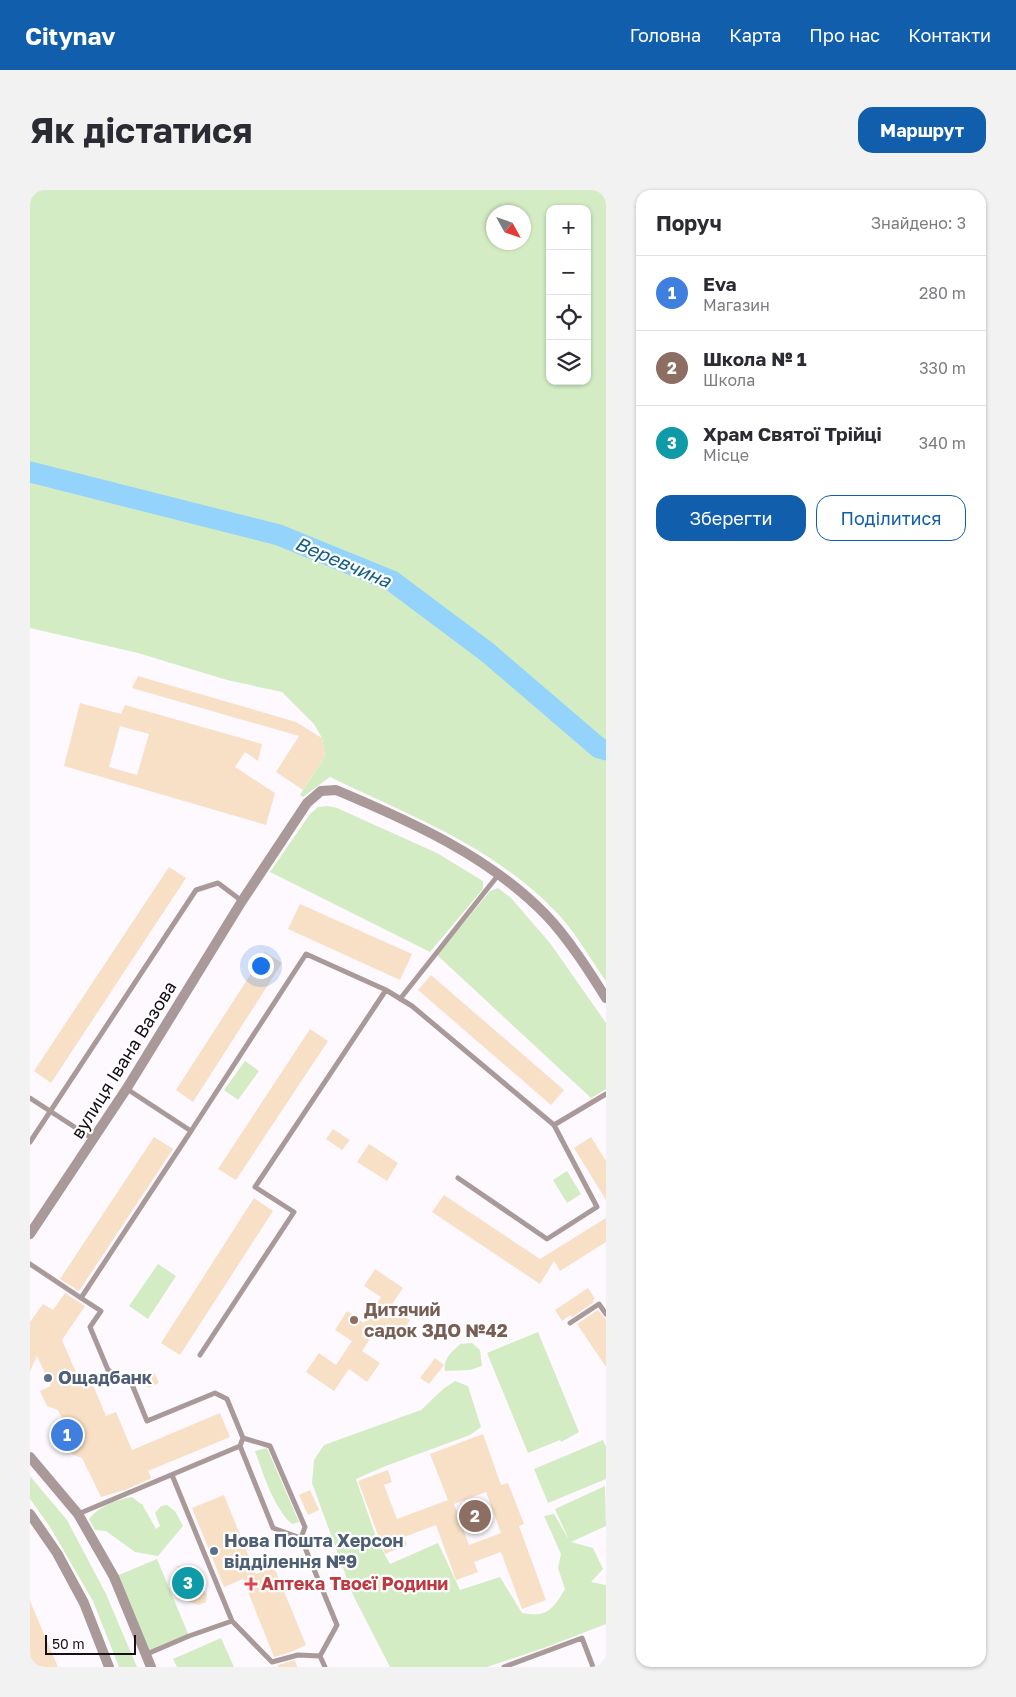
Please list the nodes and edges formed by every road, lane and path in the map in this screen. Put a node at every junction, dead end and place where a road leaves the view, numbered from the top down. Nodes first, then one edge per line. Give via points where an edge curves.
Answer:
1 (499, 874) junction
2 (242, 901) junction
3 (386, 990) junction
4 (606, 998) edge
5 (400, 999) junction
6 (127, 1088) junction
7 (606, 1094) edge
8 (30, 1098) edge
9 (50, 1111) junction
10 (554, 1125) junction
11 (191, 1131) junction
12 (94, 1139) junction
13 (30, 1142) edge
14 (458, 1178) dead end
15 (30, 1234) edge
16 (30, 1264) edge
17 (81, 1298) junction
18 (606, 1314) edge
19 (570, 1323) dead end
20 (200, 1355) dead end
21 (243, 1438) junction
22 (240, 1446) junction
23 (30, 1457) edge
24 (172, 1474) junction
25 (30, 1514) edge
26 (78, 1514) junction
27 (301, 1538) junction
28 (232, 1621) junction
29 (147, 1654) junction
30 (320, 1656) junction
31 (109, 1667) edge
32 (151, 1667) edge
33 (325, 1667) edge
34 (504, 1667) edge
35 (594, 1667) edge

1 - 2 street, вулиця Івана Вазова via 437,836 329,789 321,791 307,803
1 - 4 street via 546,915
1 - 5 lane
2 - 6 street, вулиця Івана Вазова
2 - 9 lane via 218,883 196,890
3 - 5 lane
3 - 11 lane via 306,954
3 - 20 lane via 255,1187 294,1212
5 - 10 lane
6 - 11 lane
6 - 12 street, вулиця Івана Вазова
7 - 10 lane
8 - 9 lane
9 - 12 lane
9 - 13 lane
10 - 14 lane via 597,1207 547,1239
11 - 17 lane
12 - 15 street, вулиця Івана Вазова
16 - 17 lane
17 - 21 lane via 100,1311 90,1327 108,1370 131,1382 147,1421 215,1393 228,1399
18 - 19 lane via 599,1304
21 - 22 lane
21 - 27 lane via 270,1446 305,1528
22 - 24 lane
22 - 27 lane via 273,1528
23 - 26 street
24 - 26 lane
24 - 28 lane
25 - 31 street via 57,1553 84,1603
26 - 29 street via 114,1578
27 - 30 lane via 337,1625
28 - 29 lane
28 - 30 lane via 272,1662 298,1655
29 - 32 street
30 - 33 lane
34 - 35 lane via 582,1638

